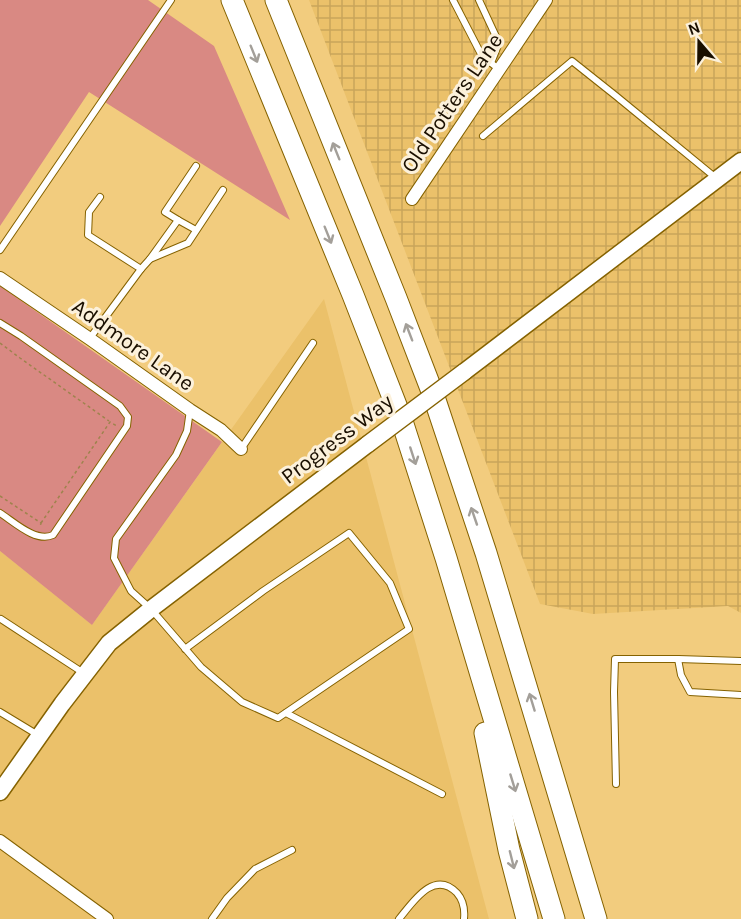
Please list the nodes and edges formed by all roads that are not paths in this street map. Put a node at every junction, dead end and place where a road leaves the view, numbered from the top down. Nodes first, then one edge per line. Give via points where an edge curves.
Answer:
1 (171, 0) edge
2 (232, 0) edge
3 (276, 0) edge
4 (453, 0) edge
5 (479, 0) edge
6 (546, 0) edge
7 (495, 67) junction
8 (483, 136) dead end
9 (741, 160) edge
10 (196, 166) dead end
11 (716, 179) junction
12 (223, 190) dead end
13 (100, 197) dead end
14 (412, 199) dead end
15 (178, 220) junction
16 (196, 230) junction
17 (0, 250) edge
18 (150, 259) junction
19 (141, 269) junction
20 (0, 278) edge
21 (0, 322) edge
22 (90, 339) junction
23 (313, 343) dead end
24 (190, 410) junction
25 (241, 448) joint
26 (0, 513) edge
27 (458, 598) junction
28 (151, 609) junction
29 (1, 619) edge
30 (186, 649) junction
31 (678, 659) junction
32 (741, 661) edge
33 (85, 674) junction
34 (741, 695) edge
35 (0, 712) edge
36 (286, 713) junction
37 (39, 736) junction
38 (616, 784) dead end
39 (0, 792) edge
40 (442, 794) dead end
41 (563, 807) junction
42 (0, 842) edge
43 (292, 850) dead end
44 (107, 919) edge
45 (212, 919) edge
46 (399, 919) edge
47 (464, 919) edge
48 (527, 919) edge
49 (554, 919) edge
50 (596, 919) edge
51 (604, 919) edge

1 - 17 lane
2 -> 27 highway via 391,392
41 -> 3 highway via 433,394
4 - 7 lane via 482,56
5 - 7 lane via 499,43
6 - 7 street, Old Potters Lane
7 - 14 street, Old Potters Lane
8 - 11 lane via 572,61
9 - 11 street, Progress Way
10 - 15 lane via 165,212
11 - 28 street, Progress Way, bridge
12 - 16 lane
13 - 19 lane via 89,212 88,235
15 - 16 lane
15 - 18 lane
16 - 18 lane via 188,243
18 - 19 lane
19 - 22 lane
20 - 22 street, Addmore Lane
21 - 26 lane via 120,406 128,417 124,431 53,535 41,538
22 - 24 street, Addmore Lane
23 - 25 lane
24 - 25 street, Addmore Lane
24 - 28 lane via 187,431 176,454 116,539 114,558 131,591
27 -> 48 highway via 509,850
27 -> 49 highway
28 - 30 lane
28 - 33 street, Progress Way via 109,643
29 - 33 lane
30 - 36 lane via 201,668 243,702 278,718
30 - 36 lane via 348,533 390,583 409,629
31 - 32 lane
31 - 34 lane via 690,692
31 - 38 lane via 615,659
33 - 37 street, Progress Way
35 - 37 lane
36 - 40 lane
37 - 39 street, Progress Way
41 - 50 highway
41 - 51 highway
42 - 44 street
43 - 45 lane via 255,869
46 - 47 lane via 415,899 436,884 446,885 460,896

